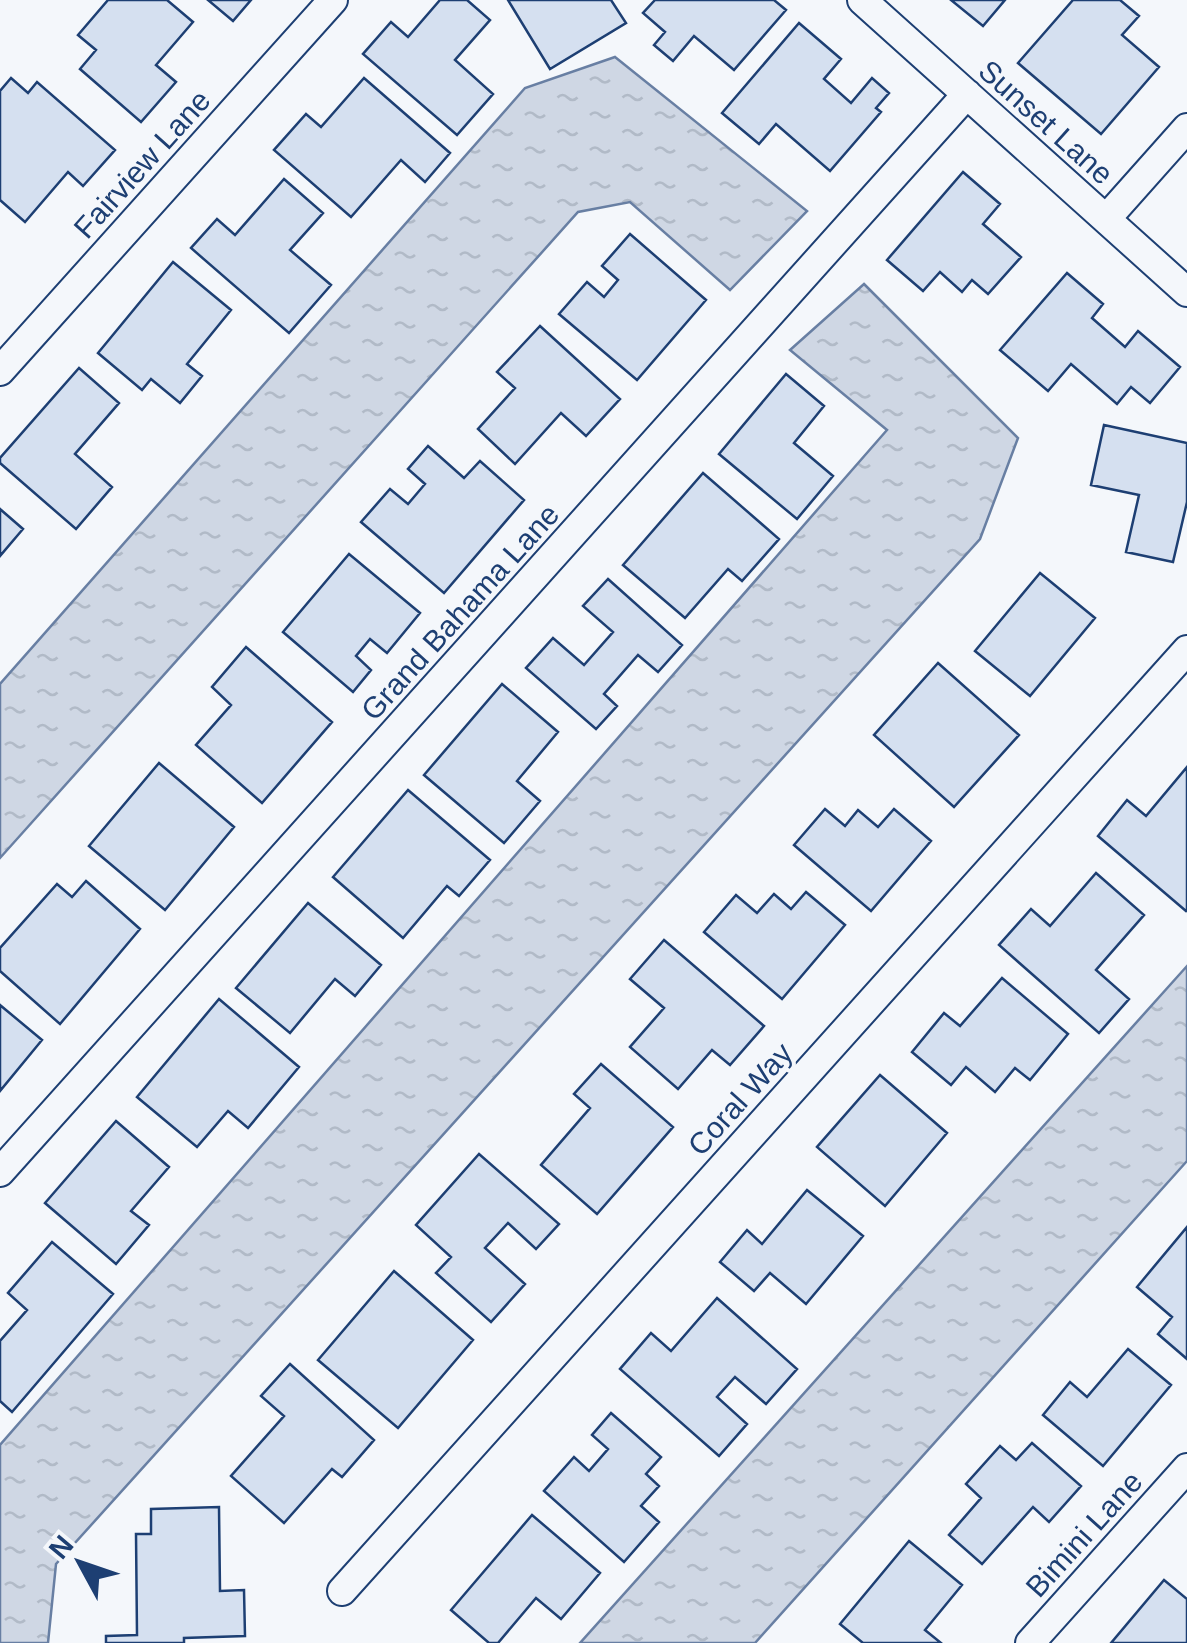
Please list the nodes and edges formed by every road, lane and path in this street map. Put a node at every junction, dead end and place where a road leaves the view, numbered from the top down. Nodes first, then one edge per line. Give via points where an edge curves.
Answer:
1 (333, 0) edge
2 (862, 0) edge
3 (967, 94) junction
4 (1187, 128) edge
5 (1106, 218) junction
6 (1187, 292) edge
7 (0, 371) edge
8 (1187, 650) edge
9 (0, 1172) edge
10 (1187, 1468) edge
11 (342, 1591) dead end
12 (1030, 1643) edge

1 - 7 street, Fairview Lane
2 - 3 street, Sunset Lane
3 - 5 street, Sunset Lane
3 - 9 street, Grand Bahama Lane
4 - 5 street
5 - 6 street, Sunset Lane
8 - 11 street, Coral Way
10 - 12 street, Bimini Lane

